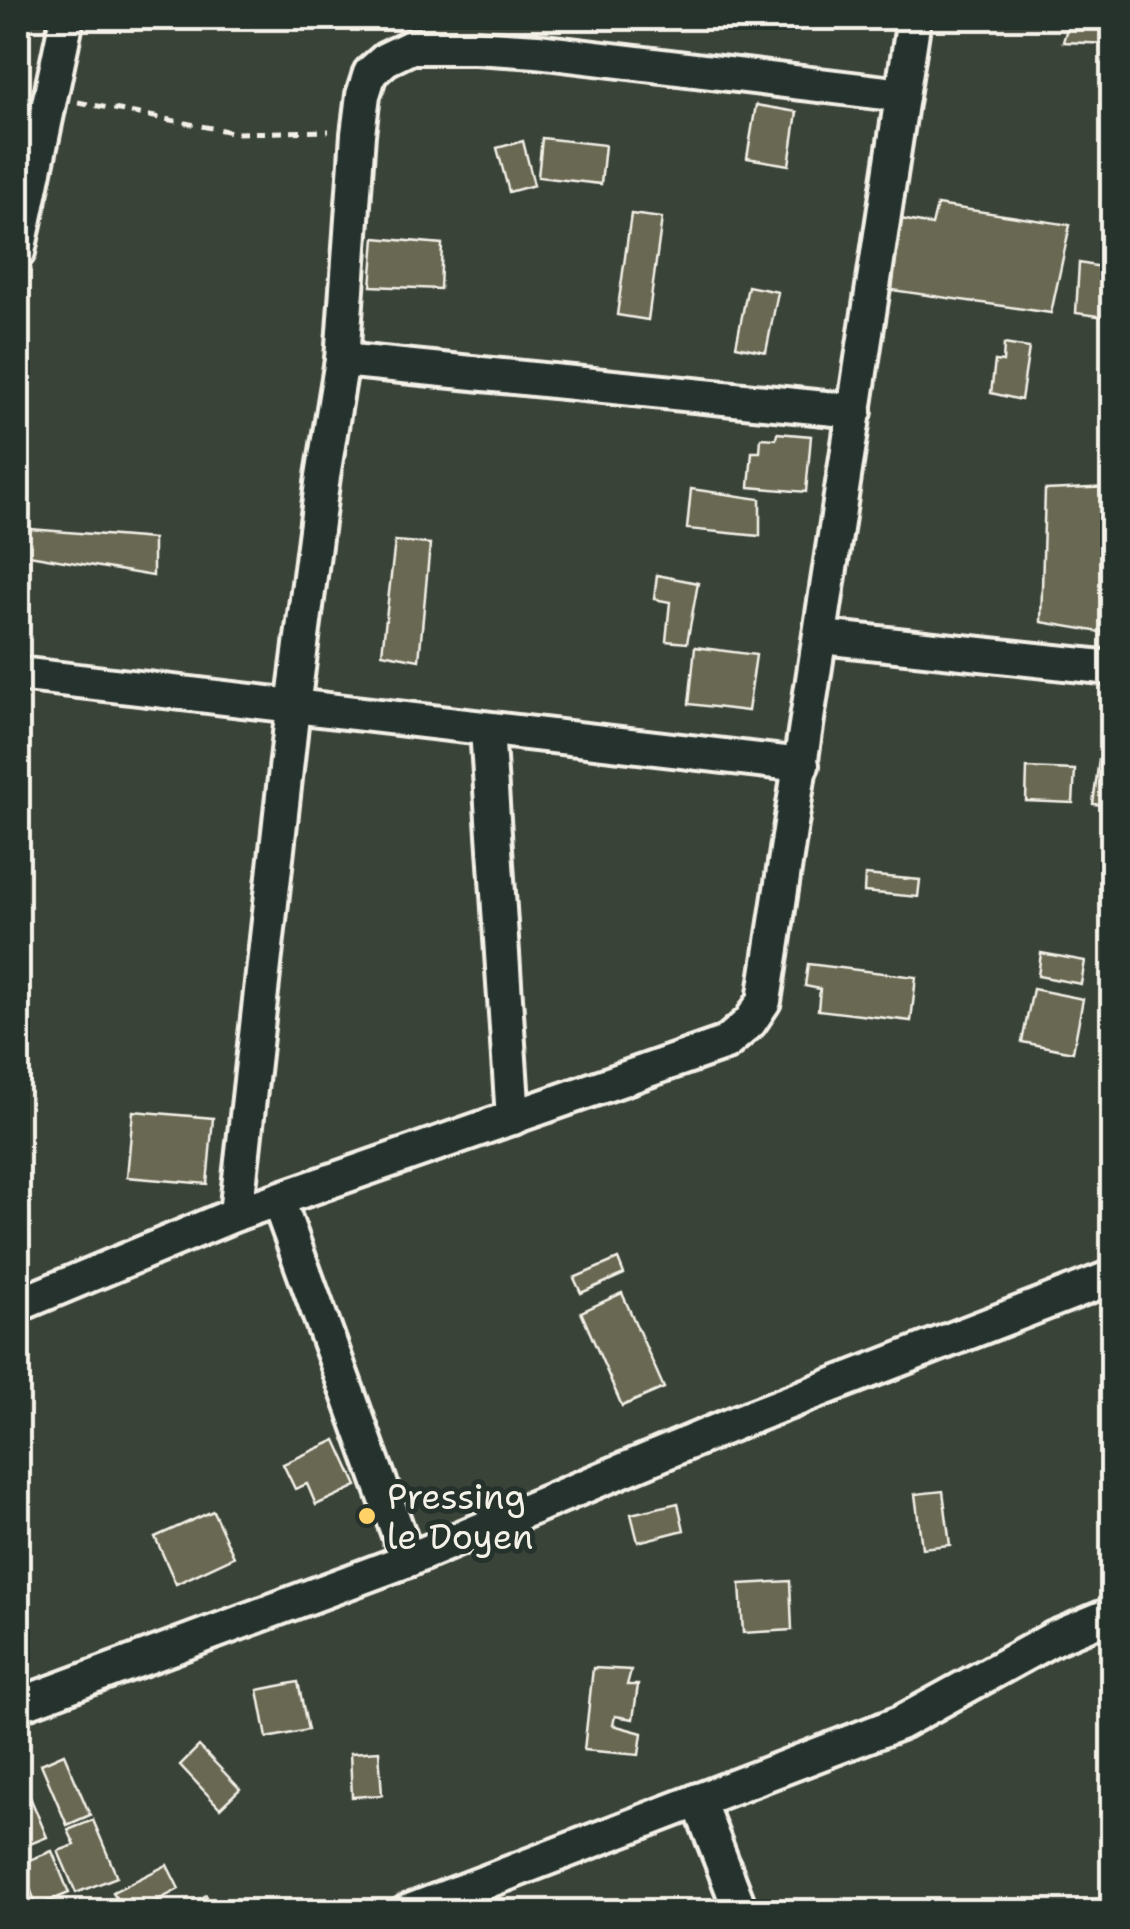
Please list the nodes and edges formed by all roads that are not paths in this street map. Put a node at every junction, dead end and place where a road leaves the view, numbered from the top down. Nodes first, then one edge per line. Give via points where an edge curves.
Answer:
1 (67, 18) edge
2 (914, 18) edge
3 (902, 95) junction
4 (21, 217) edge
5 (18, 252) edge
6 (342, 360) junction
7 (854, 411) junction
8 (822, 638) junction
9 (1112, 668) edge
10 (18, 674) edge
11 (294, 707) junction
12 (487, 729) junction
13 (802, 766) junction
14 (514, 1118) junction
15 (278, 1200) junction
16 (236, 1214) junction
17 (1112, 1277) edge
18 (18, 1305) edge
19 (408, 1560) junction
20 (1112, 1614) edge
21 (18, 1705) edge
22 (698, 1800) junction
23 (407, 1912) edge
24 (741, 1912) edge

1 - 4 street
2 - 3 street
3 - 6 street via 537,52 411,47 370,73 363,95
3 - 7 street
4 - 5 street
6 - 7 street
6 - 11 street
7 - 8 street
8 - 9 street
8 - 13 street
10 - 11 street
11 - 12 street
11 - 16 street
12 - 13 street
12 - 14 street
13 - 14 street via 764,1002 750,1022 726,1043
14 - 15 street
15 - 16 street
15 - 19 street
16 - 18 street
17 - 19 street
19 - 21 street
20 - 22 street via 1054,1638 900,1723
22 - 23 street
22 - 24 street

